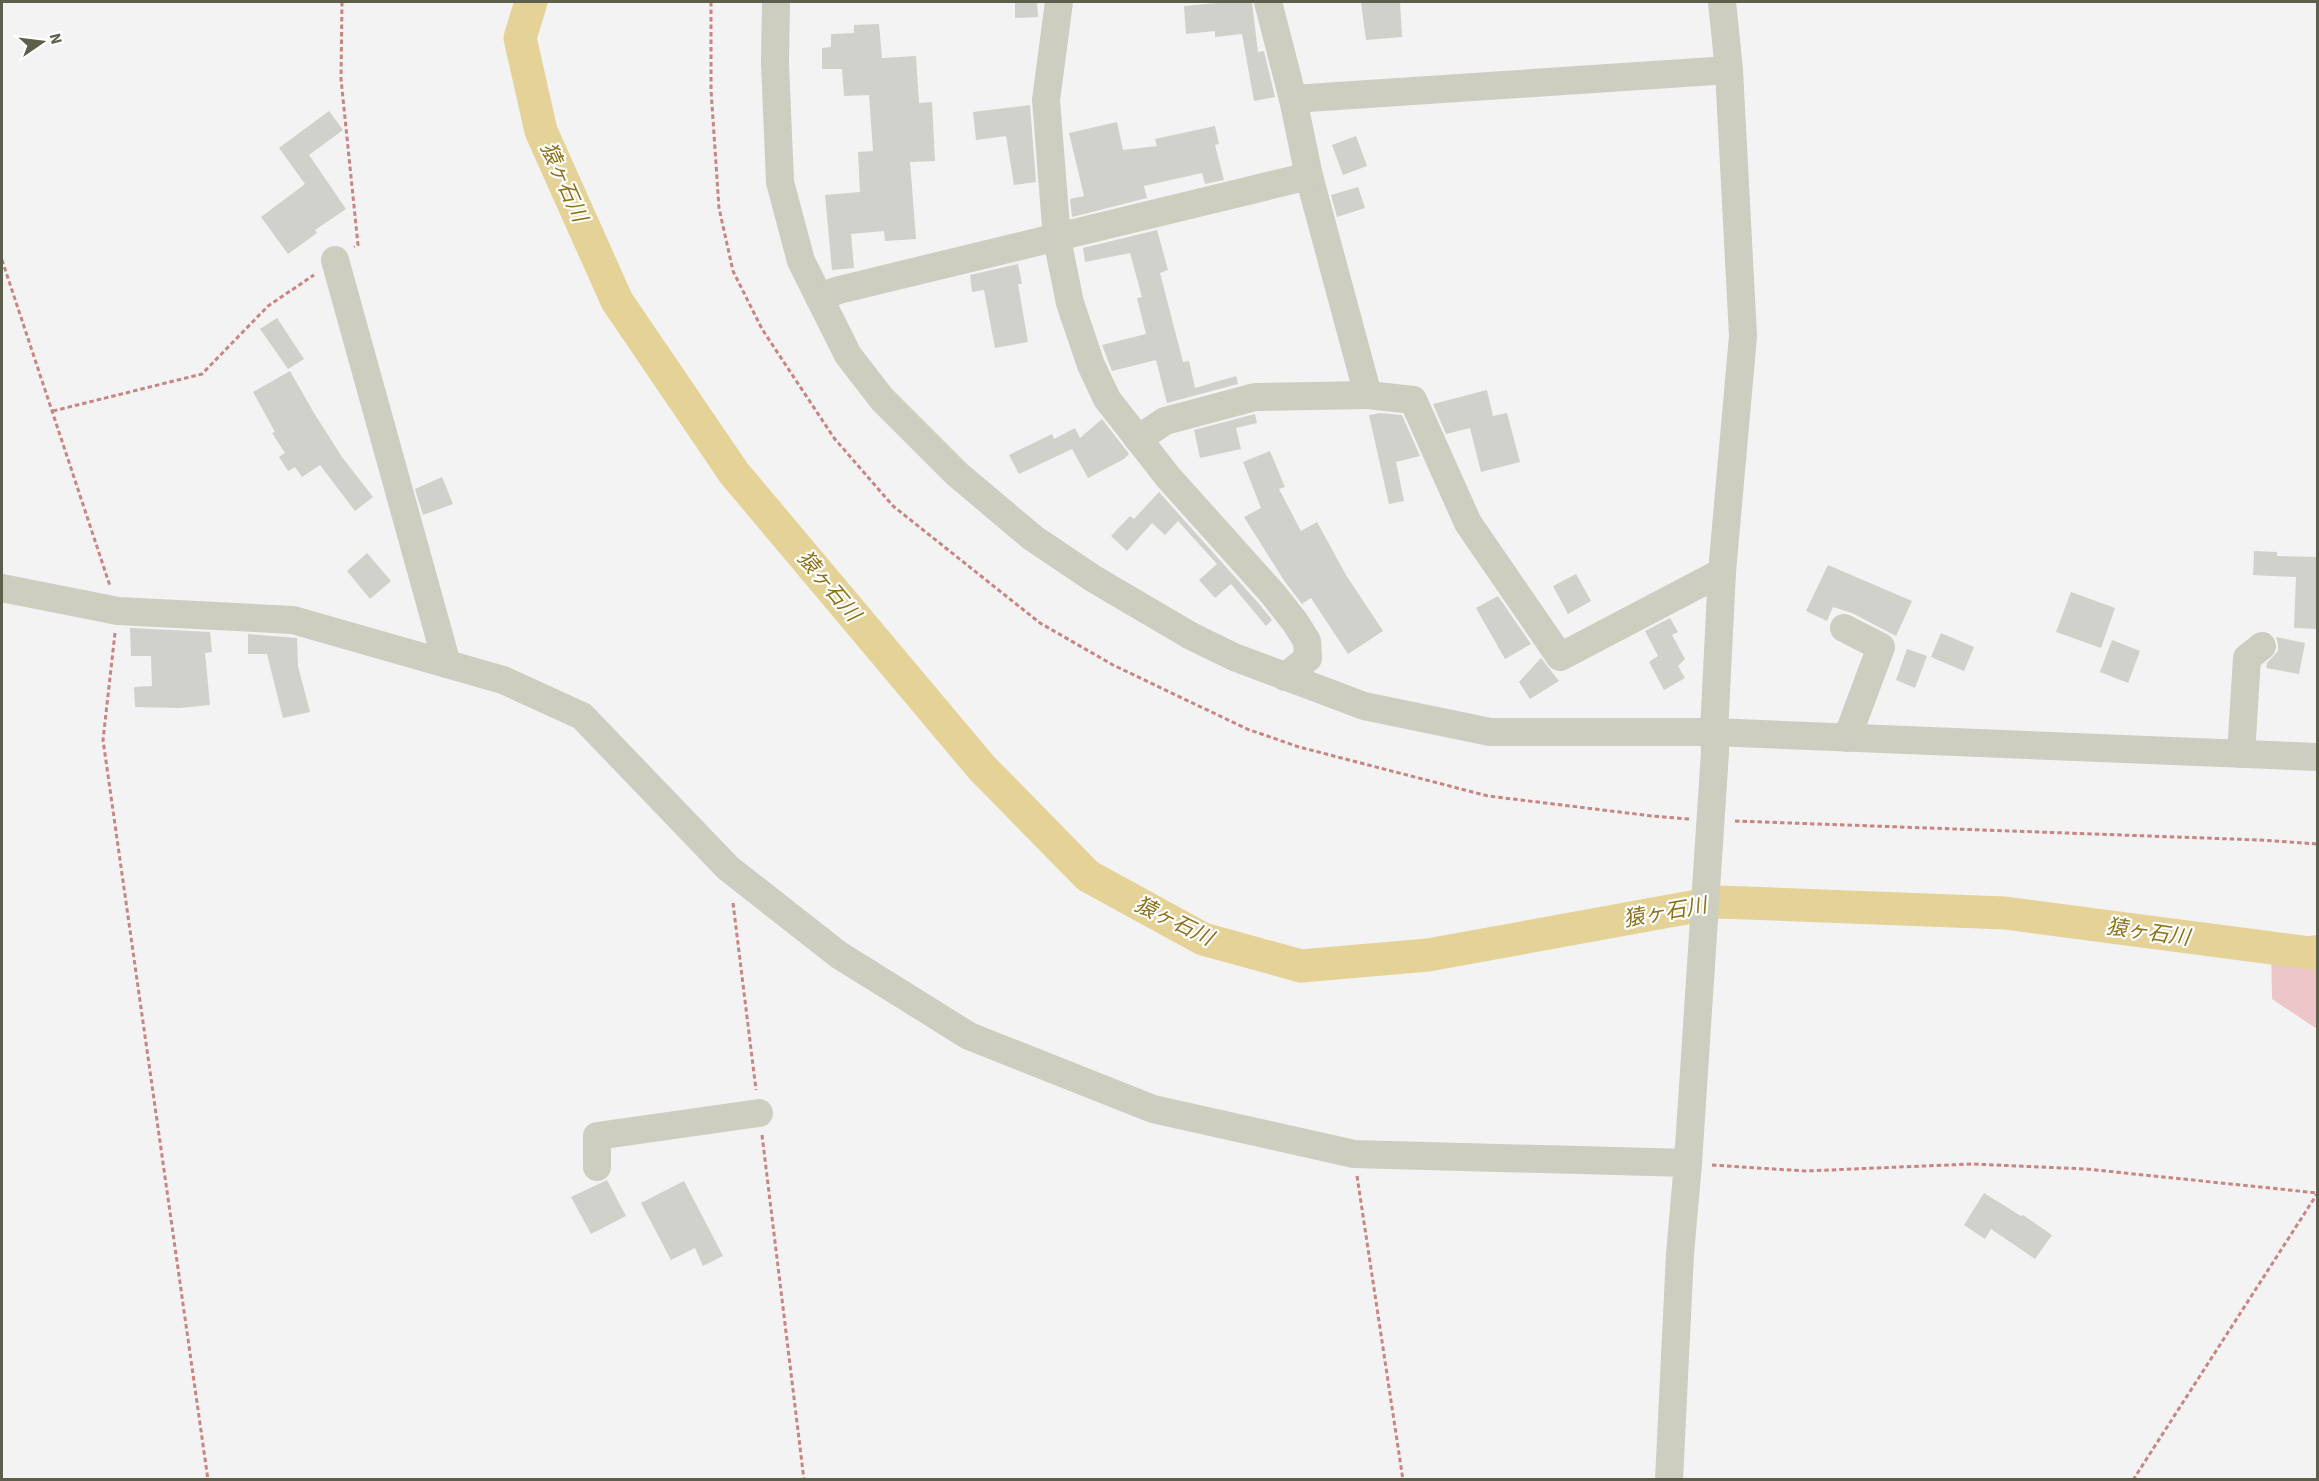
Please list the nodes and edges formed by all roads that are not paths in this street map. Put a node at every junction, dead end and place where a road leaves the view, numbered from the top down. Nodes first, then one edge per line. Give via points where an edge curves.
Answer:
1 (776, 2) edge
2 (1059, 2) edge
3 (1268, 2) edge
4 (1722, 2) edge
5 (1730, 70) junction
6 (1293, 99) junction
7 (1309, 176) junction
8 (1057, 238) junction
9 (335, 261) road end
10 (819, 297) junction
11 (1368, 395) junction
12 (1138, 439) junction
13 (1722, 572) junction
14 (2, 588) edge
15 (1844, 628) dead end
16 (2262, 646) dead end
17 (447, 664) junction
18 (1285, 677) junction
19 (1847, 738) junction
20 (1714, 742) junction
21 (2241, 754) junction
22 (2318, 758) edge
23 (759, 1113) road end
24 (1688, 1163) junction
25 (597, 1167) dead end
26 (1670, 1479) edge

1 - 10 street via 780,182 801,261
2 - 8 street via 1046,100
3 - 6 street
4 - 5 street
5 - 6 street
5 - 13 street via 1743,336
6 - 7 street
7 - 8 street
7 - 11 street
8 - 10 street
8 - 12 street via 1070,303 1091,364 1107,399
9 - 17 street
10 - 18 street via 848,355 882,399 957,474 1033,538 1191,636
11 - 12 street via 1255,397 1165,421
11 - 13 street via 1413,400 1468,523 1560,657
12 - 18 street via 1273,594 1307,641 1308,658
13 - 20 street
14 - 17 street via 118,611 293,620
15 - 19 street via 1881,647
16 - 21 street via 2247,658
17 - 24 street via 503,680 582,716 728,868 839,955 969,1036 1153,1109 1354,1154
18 - 20 street via 1364,706 1490,732
19 - 20 street
19 - 21 street
20 - 24 street, bridge
21 - 22 street
23 - 25 street via 597,1136
24 - 26 street

